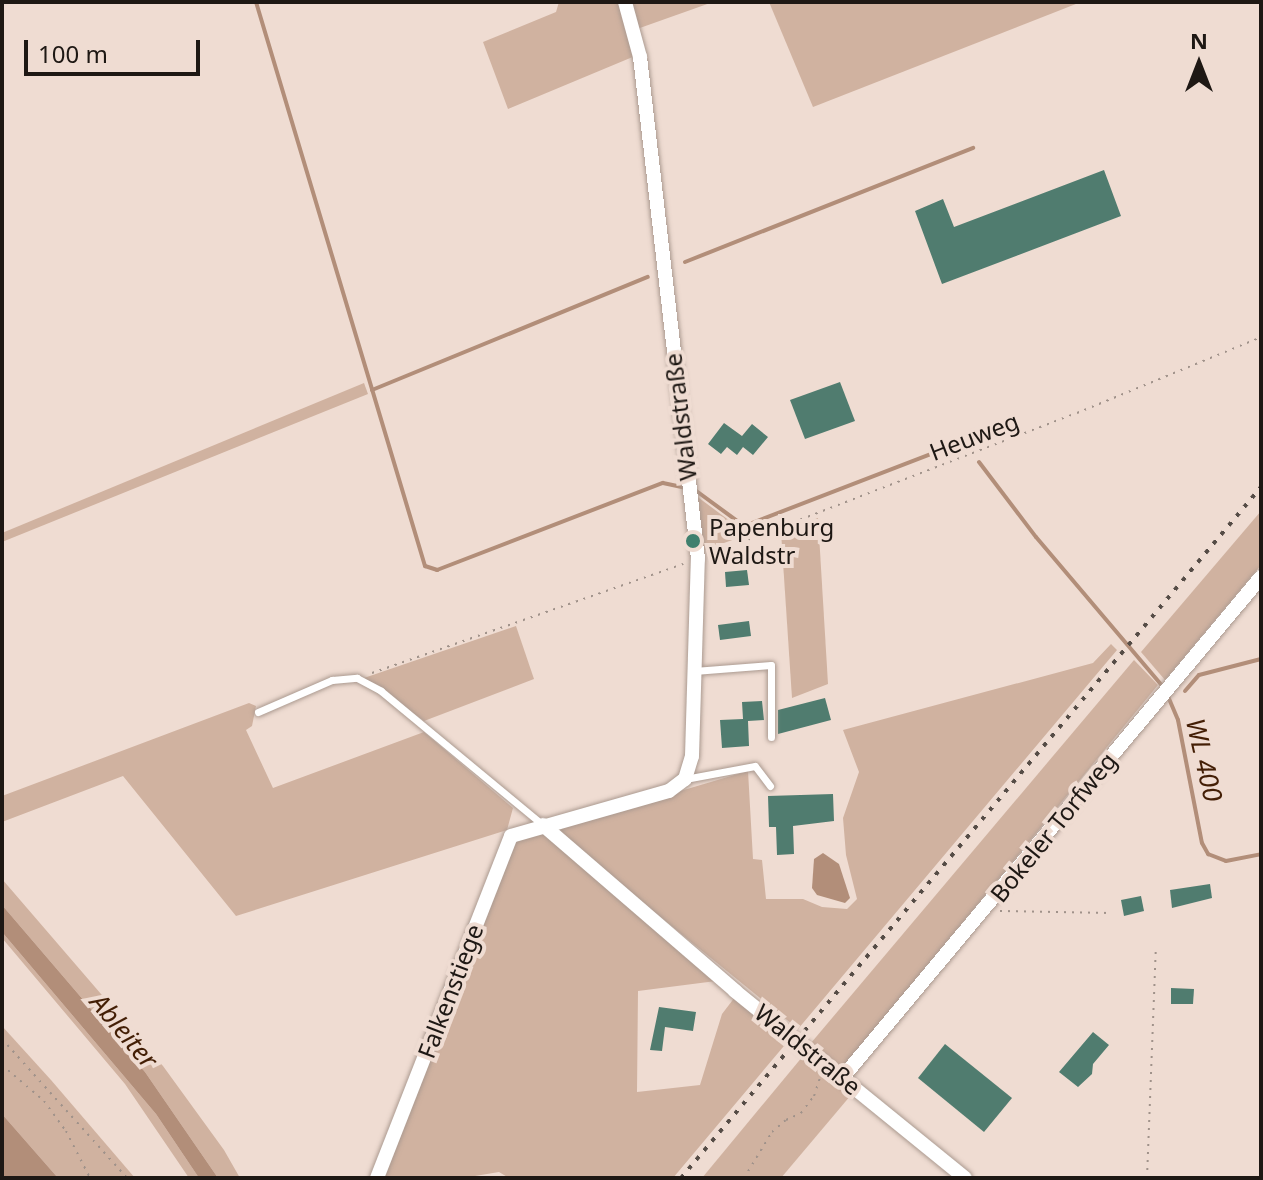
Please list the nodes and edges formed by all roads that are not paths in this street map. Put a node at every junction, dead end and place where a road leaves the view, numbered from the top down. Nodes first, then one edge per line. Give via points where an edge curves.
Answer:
1 (625, 2) edge
2 (1261, 577) edge
3 (694, 671) junction
4 (258, 712) dead end
5 (771, 737) dead end
6 (685, 779) junction
7 (770, 786) dead end
8 (543, 825) junction
9 (843, 1077) junction
10 (377, 1178) edge
11 (965, 1178) edge

1 - 3 street, Waldstraße via 640,57 698,559
2 - 9 street, Bokeler Torfweg
3 - 5 lane via 771,665
3 - 6 street, Waldstraße via 692,756
4 - 8 lane, Waldstraße via 332,680 357,678 381,691
6 - 7 lane via 755,766
6 - 8 street via 669,791
8 - 9 street, Waldstraße
8 - 10 street, Falkenstiege via 511,836
9 - 11 street, Waldstraße

